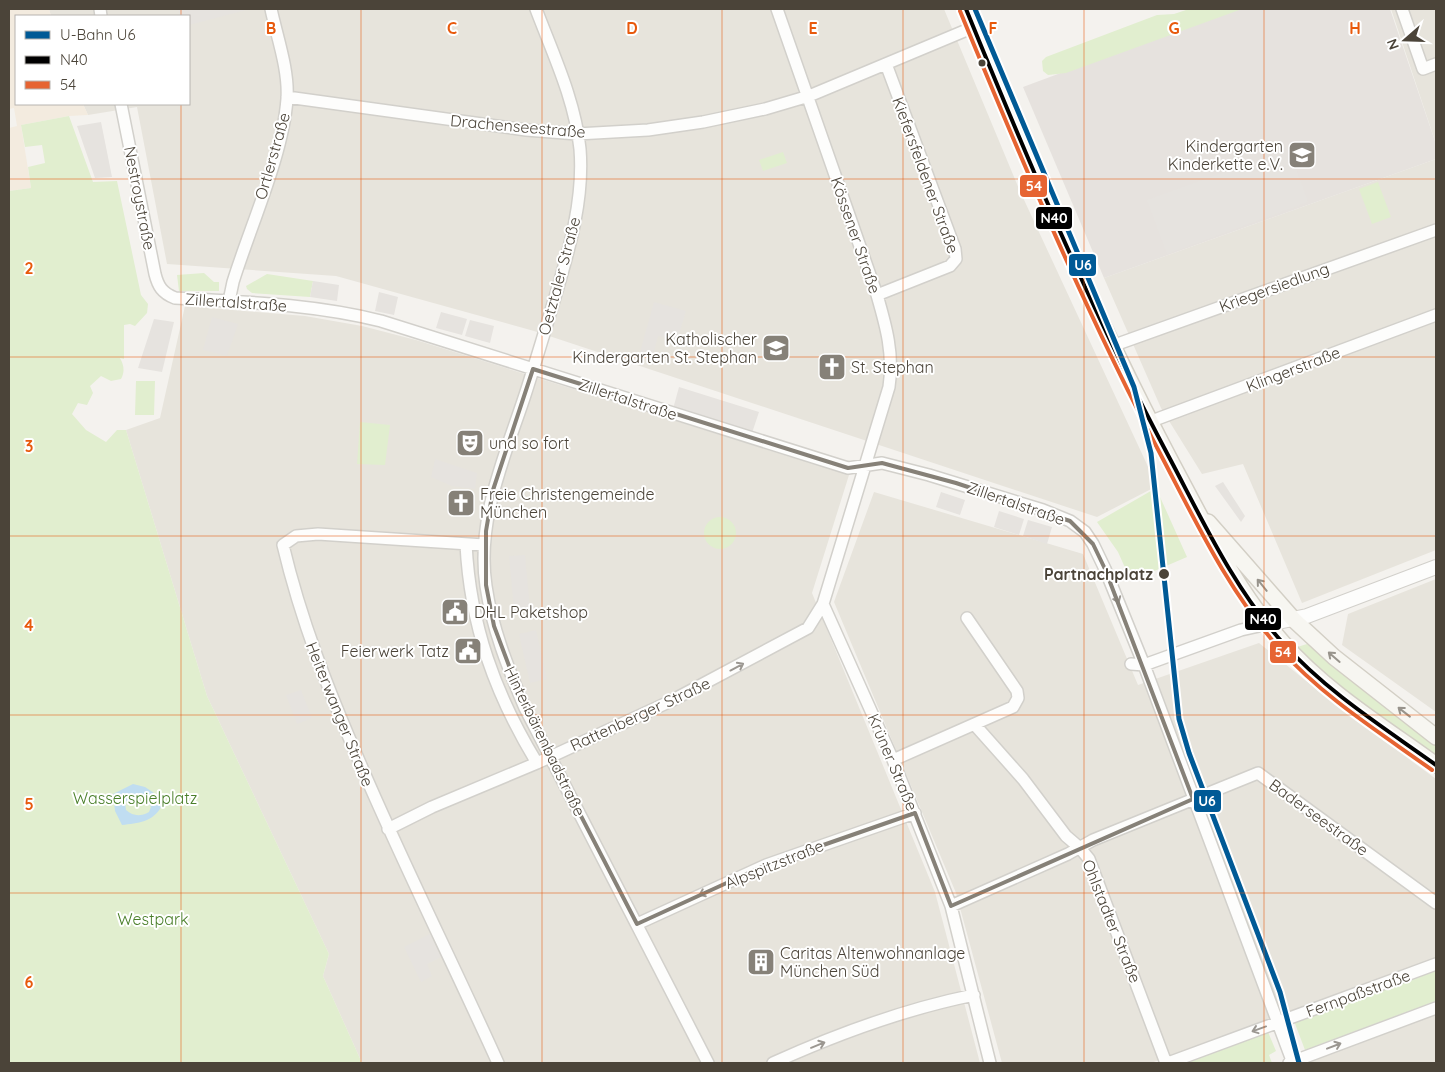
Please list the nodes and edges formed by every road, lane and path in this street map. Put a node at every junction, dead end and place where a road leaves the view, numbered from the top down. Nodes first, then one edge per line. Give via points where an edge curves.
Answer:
1 (271, 9) edge
2 (536, 9) edge
3 (777, 9) edge
4 (966, 9) edge
5 (1402, 9) edge
6 (974, 28) junction
7 (886, 64) junction
8 (1436, 64) edge
9 (809, 96) junction
10 (287, 97) junction
11 (121, 105) edge
12 (577, 134) junction
13 (1436, 230) edge
14 (163, 292) joint
15 (877, 295) junction
16 (228, 301) junction
17 (1436, 315) edge
18 (1112, 346) junction
19 (533, 369) junction
20 (1149, 422) junction
21 (865, 466) junction
22 (1194, 506) junction
23 (466, 544) junction
24 (484, 545) junction
25 (1436, 567) edge
26 (823, 604) junction
27 (966, 618) dead end
28 (1294, 620) junction
29 (1268, 624) junction
30 (1131, 664) dead end
31 (1144, 664) junction
32 (975, 726) junction
33 (1436, 737) edge
34 (551, 756) junction
35 (893, 760) junction
36 (537, 763) junction
37 (1436, 765) edge
38 (1193, 799) junction
39 (914, 813) junction
40 (388, 829) junction
41 (1080, 848) junction
42 (1436, 903) edge
43 (951, 906) junction
44 (637, 924) junction
45 (1436, 964) edge
46 (974, 995) junction
47 (1436, 1008) edge
48 (1279, 1022) junction
49 (498, 1063) edge
50 (708, 1063) edge
51 (773, 1063) edge
52 (990, 1063) edge
53 (1167, 1063) edge
54 (1291, 1063) edge

1 - 10 street, Ortlerstraße
2 - 12 street, Oetztaler Straße via 572,108
3 - 9 street, Kössener Straße
4 - 6 main road
5 - 8 street via 1423,69
6 - 7 street, Drachenseestraße
6 - 18 main road
7 - 9 street, Drachenseestraße
7 - 15 street, Kiefersfeldener Straße via 956,259 950,266
9 - 12 street, Drachenseestraße via 703,122 648,130
9 - 15 street, Kössener Straße
10 - 12 street, Drachenseestraße
10 - 16 street, Ortlerstraße via 283,126
11 - 14 street, Nestroystraße via 155,274
12 - 19 street, Oetztaler Straße via 579,189 570,248
13 - 18 street, Kriegersiedlung
14 - 16 street, Zillertalstraße via 175,298
15 - 21 street, Kössener Straße via 892,365 889,387
16 - 19 street, Zillertalstraße via 353,314 447,340
17 - 20 street, Klingerstraße
18 - 20 main road
19 - 21 street, Zillertalstraße via 848,468
19 - 24 street, Hinterbärenbadstraße via 493,490
20 - 22 main road
21 - 26 street
21 -> 31 street, Zillertalstraße via 882,463 956,482 1070,521 1085,532 1093,544
28 -> 22 main road
22 - 29 main road via 1215,547
23 - 24 street, Heiterwanger Straße
23 - 36 street, Hinterbärenbadstraße via 474,615 490,671
23 - 40 street, Heiterwanger Straße via 318,534 296,536 282,545 292,587 322,675
24 - 34 street, Hinterbärenbadstraße via 486,584 505,662
25 - 28 street
34 -> 26 street, Rattenberger Straße via 671,701 808,628
26 - 35 street, Krüner Straße
27 - 32 street via 1017,691 1013,707
28 - 29 street
33 -> 28 main road via 1334,658
29 - 31 street via 1241,630
29 - 37 main road via 1302,664
30 - 31 street
31 - 38 street
32 - 35 street
32 - 41 street, Ohlstadter Straße via 1023,779 1066,836
34 - 36 street, Rattenberger Straße
34 - 44 street, Hinterbärenbadstraße
35 - 39 street, Krüner Straße
36 - 40 street, Rattenberger Straße
38 - 41 street
38 - 42 street, Baderseestraße via 1258,773
38 - 48 street
39 - 43 street, Krüner Straße
39 -> 44 street, Alpspitzstraße via 766,865
40 - 49 street, Heiterwanger Straße
41 - 43 street
41 - 53 street, Ohlstadter Straße via 1096,872
43 - 46 street, Krüner Straße
44 - 50 street, Hinterbärenbadstraße
45 - 48 street, Fernpaßstraße
51 -> 46 street via 860,1028
46 - 52 street, Krüner Straße
54 -> 47 street
48 -> 53 street, Fernpaßstraße
48 - 54 street

